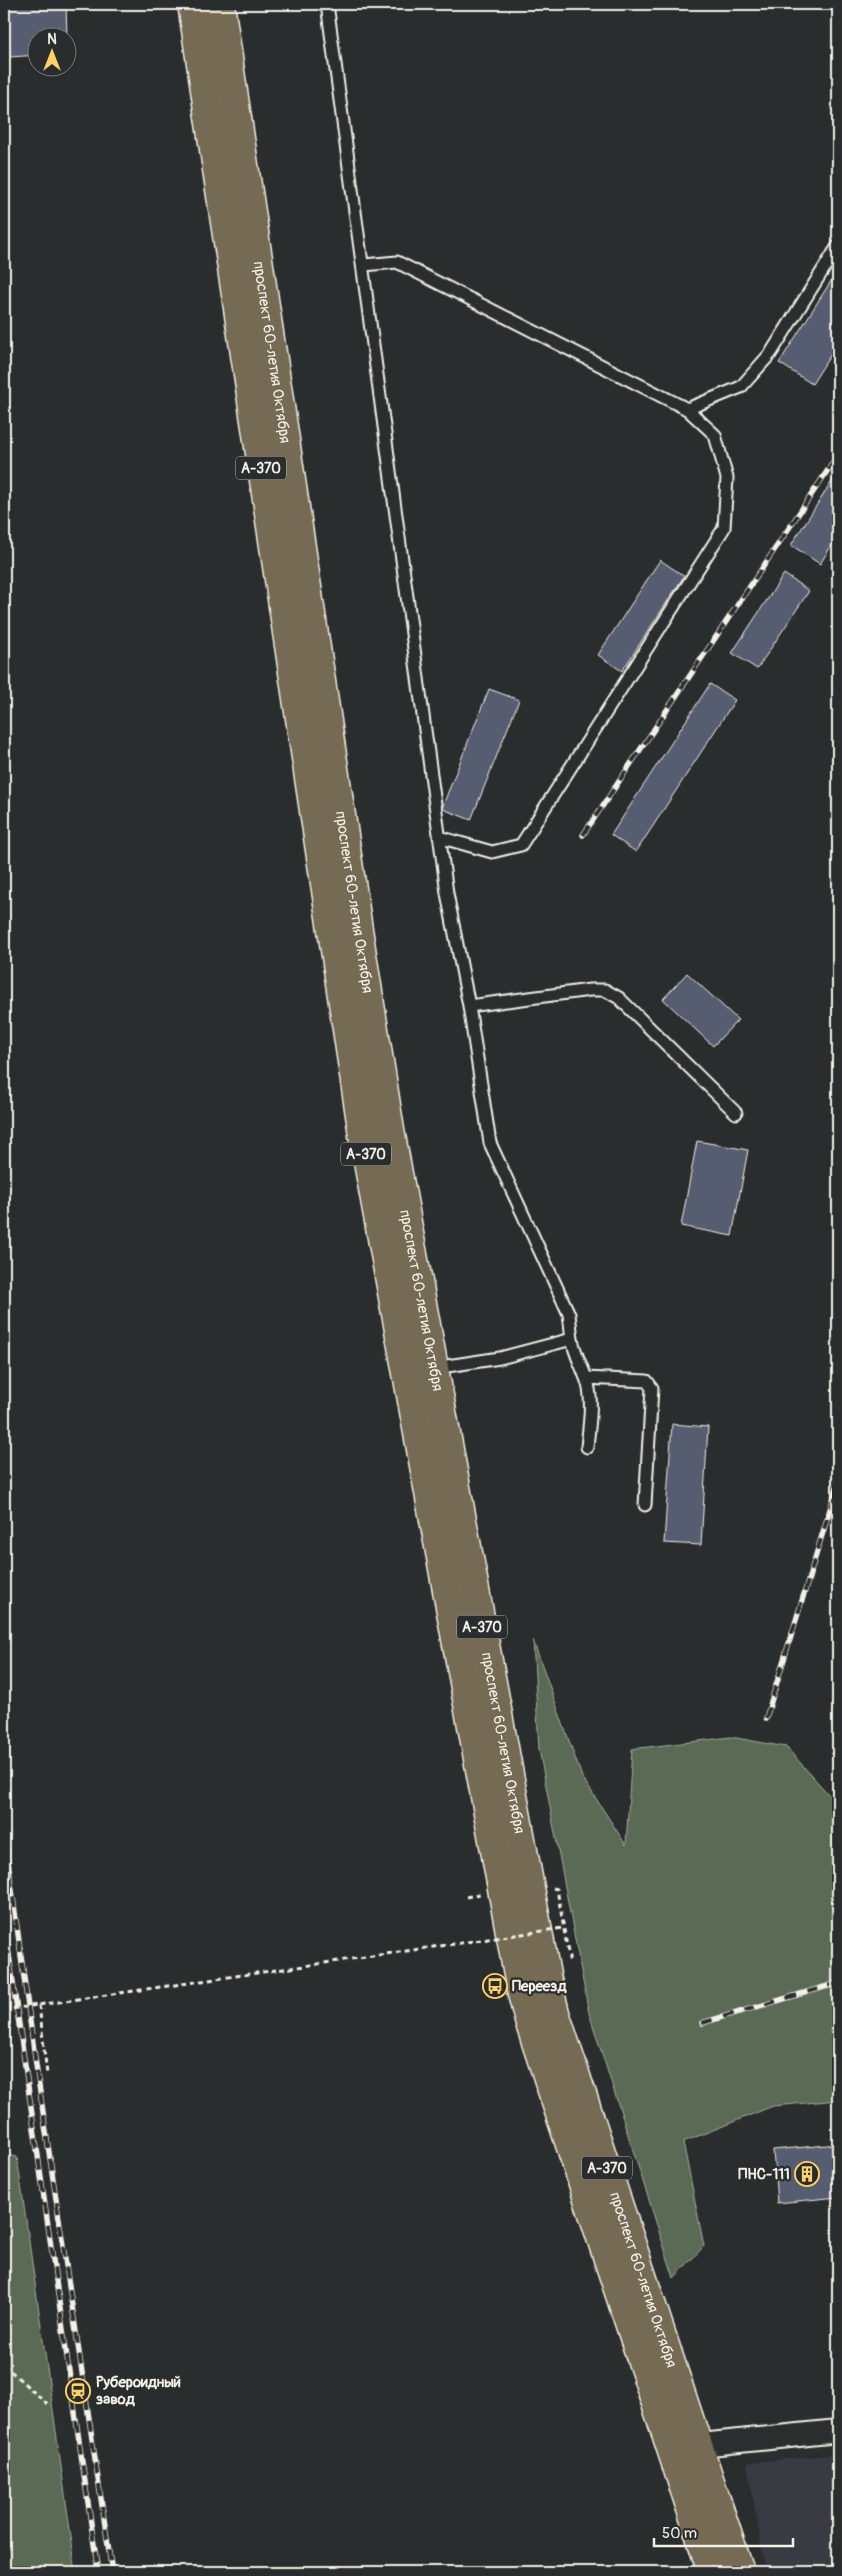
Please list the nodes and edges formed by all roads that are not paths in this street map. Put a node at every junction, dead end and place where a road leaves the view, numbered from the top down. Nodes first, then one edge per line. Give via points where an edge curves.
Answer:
1 (192, 4) edge
2 (220, 4) edge
3 (327, 4) edge
4 (838, 246) edge
5 (364, 265) junction
6 (687, 409) junction
7 (439, 837) junction
8 (469, 1006) junction
9 (736, 1113) dead end
10 (572, 1339) junction
11 (421, 1371) junction
12 (586, 1378) junction
13 (587, 1447) dead end
14 (645, 1505) dead end
15 (838, 2431) edge
16 (700, 2445) junction
17 (712, 2572) edge
18 (740, 2572) edge

1 - 11 highway, проспект 60-летия Октября / А-370 via 363,1135
2 - 11 highway, проспект 60-летия Октября / А-370 via 390,1130
3 - 5 lane
4 - 6 lane via 772,353 741,387
5 - 6 lane via 397,262
5 - 7 lane
6 - 7 lane via 715,436 727,478 724,528 521,845 492,852
7 - 8 lane via 446,893
8 - 9 lane via 605,990 619,998
8 - 10 lane via 490,1143 569,1314
10 - 11 lane via 500,1358
10 - 12 lane via 576,1359
11 - 16 highway, проспект 60-летия Октября / А-370 via 549,1988
11 - 17 highway, проспект 60-летия Октября / А-370 via 524,2003
12 - 13 lane via 591,1406
12 - 14 lane via 646,1381 652,1388
15 - 16 street
16 - 18 highway, проспект 60-летия Октября / А-370

